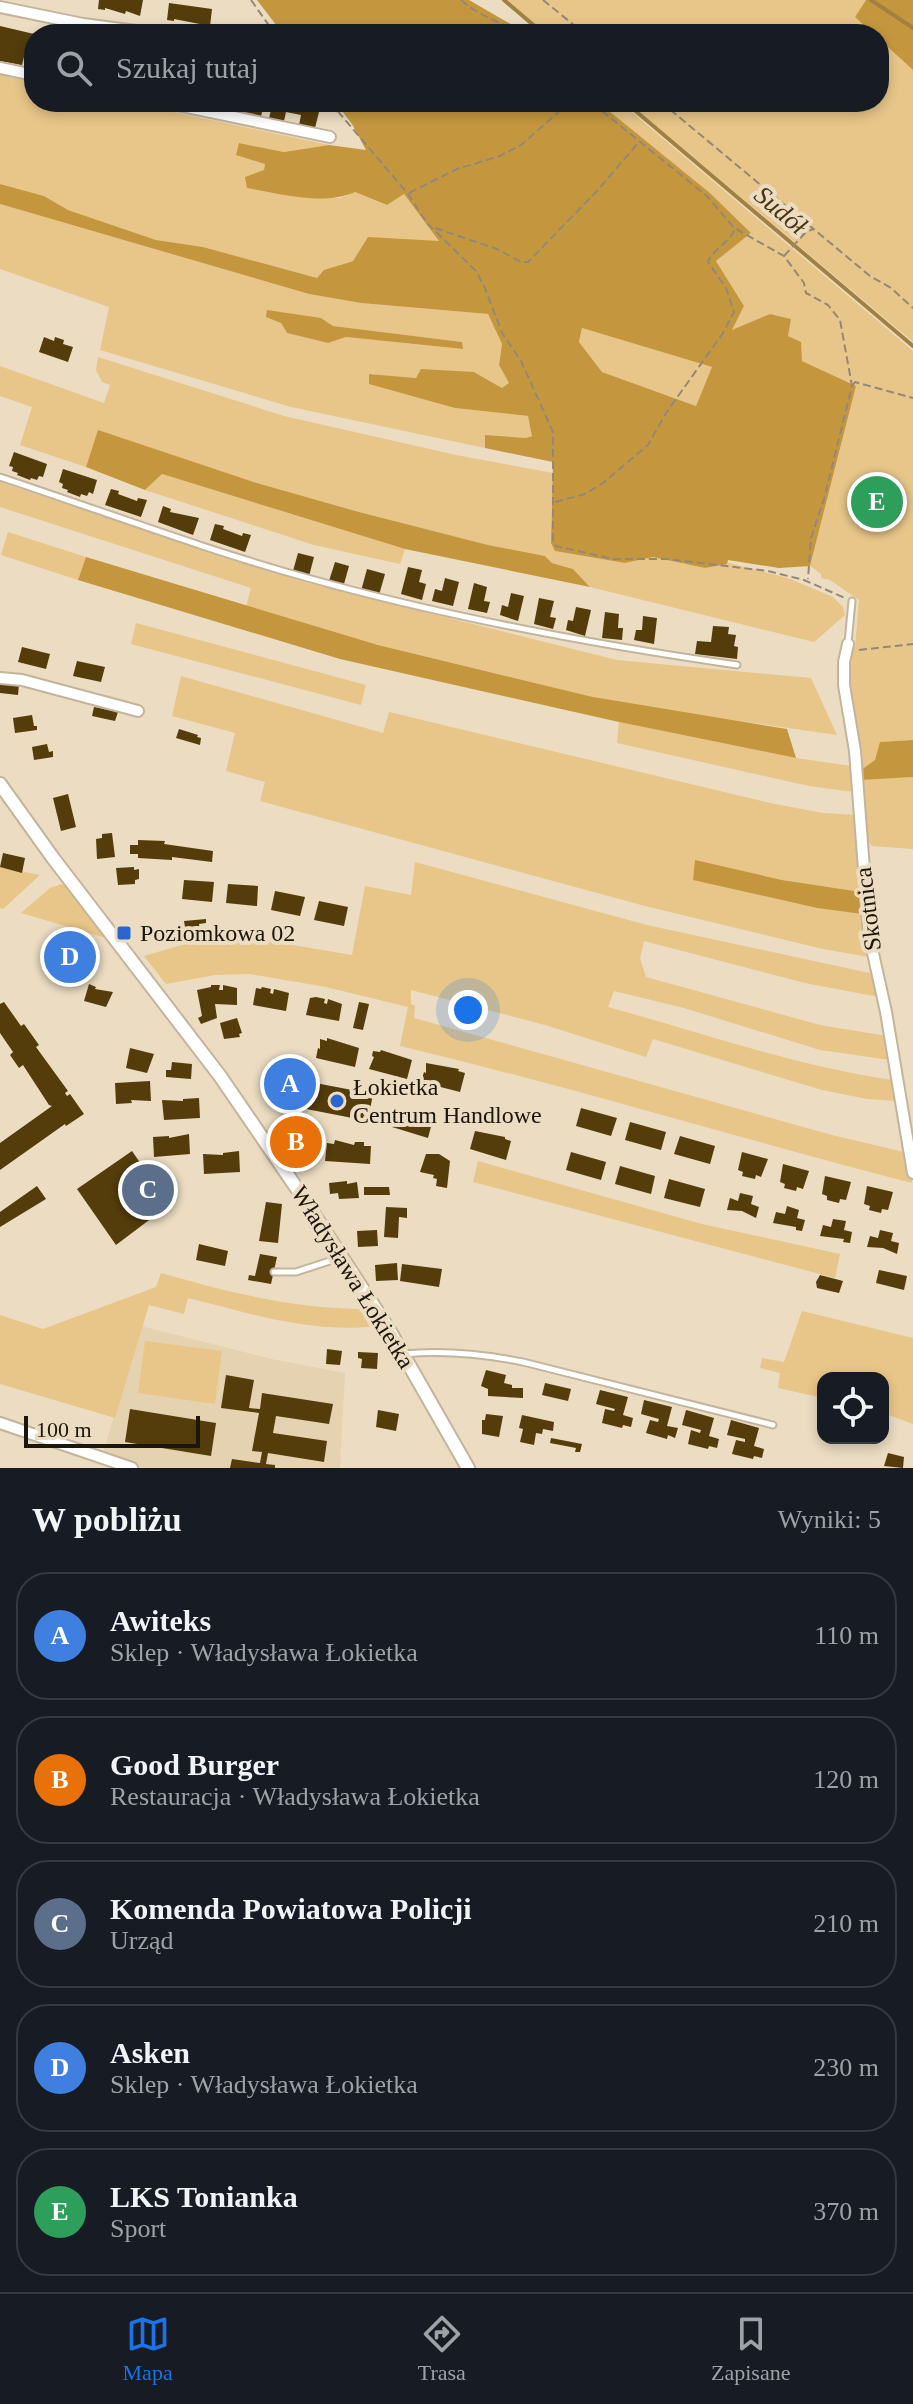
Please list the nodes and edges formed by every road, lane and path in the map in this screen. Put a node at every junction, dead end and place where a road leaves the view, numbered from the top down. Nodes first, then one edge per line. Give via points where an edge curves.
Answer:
1 (251, 0) edge
2 (461, 0) edge
3 (543, 0) edge
4 (0, 7) edge
5 (83, 24) edge
6 (268, 24) edge
7 (498, 24) edge
8 (573, 24) edge
9 (0, 68) edge
10 (24, 73) edge
11 (211, 112) edge
12 (338, 112) edge
13 (559, 112) edge
14 (603, 112) edge
15 (673, 112) edge
16 (330, 137) dead end
17 (639, 141) junction
18 (408, 194) junction
19 (808, 223) junction
20 (434, 228) junction
21 (815, 228) junction
22 (735, 229) junction
23 (805, 233) junction
24 (784, 256) junction
25 (913, 308) edge
26 (852, 386) junction
27 (913, 398) edge
28 (0, 477) edge
29 (554, 502) junction
30 (808, 581) junction
31 (852, 601) joint
32 (913, 644) edge
33 (847, 647) junction
34 (737, 665) dead end
35 (0, 678) edge
36 (138, 711) dead end
37 (0, 784) edge
38 (913, 1173) edge
39 (342, 1257) junction
40 (274, 1272) dead end
41 (403, 1354) junction
42 (0, 1423) edge
43 (773, 1425) dead end
44 (132, 1468) edge
45 (468, 1468) edge

1 - 6 path
2 - 7 path
3 - 8 path
4 - 5 street
9 - 10 street
11 - 16 street
12 - 18 path
13 - 18 path via 521,145
14 - 17 path
15 - 19 path
17 - 20 path via 528,262
17 - 22 path via 707,196
18 - 20 path
19 - 21 path
19 - 23 path
20 - 29 path via 476,271 551,425
21 - 23 path
21 - 25 path
22 - 24 path
22 - 29 path via 708,262 734,312 693,378 648,445 628,464 585,494
23 - 24 path
24 - 26 path via 806,293 828,305 840,320
26 - 27 path via 855,382
26 - 30 path via 811,538
28 - 34 lane via 303,577 460,617
29 - 30 path via 553,540 565,550 613,559 732,566
30 - 31 path
31 - 33 lane
32 - 33 path
33 - 38 street, Skotnica via 844,685 855,751 869,935
35 - 36 street
37 - 39 street, Władysława Łokietka via 220,1076
39 - 40 lane via 296,1272
39 - 41 street, Władysława Łokietka
41 - 43 lane via 473,1354 523,1362
41 - 45 street, Władysława Łokietka
42 - 44 street

